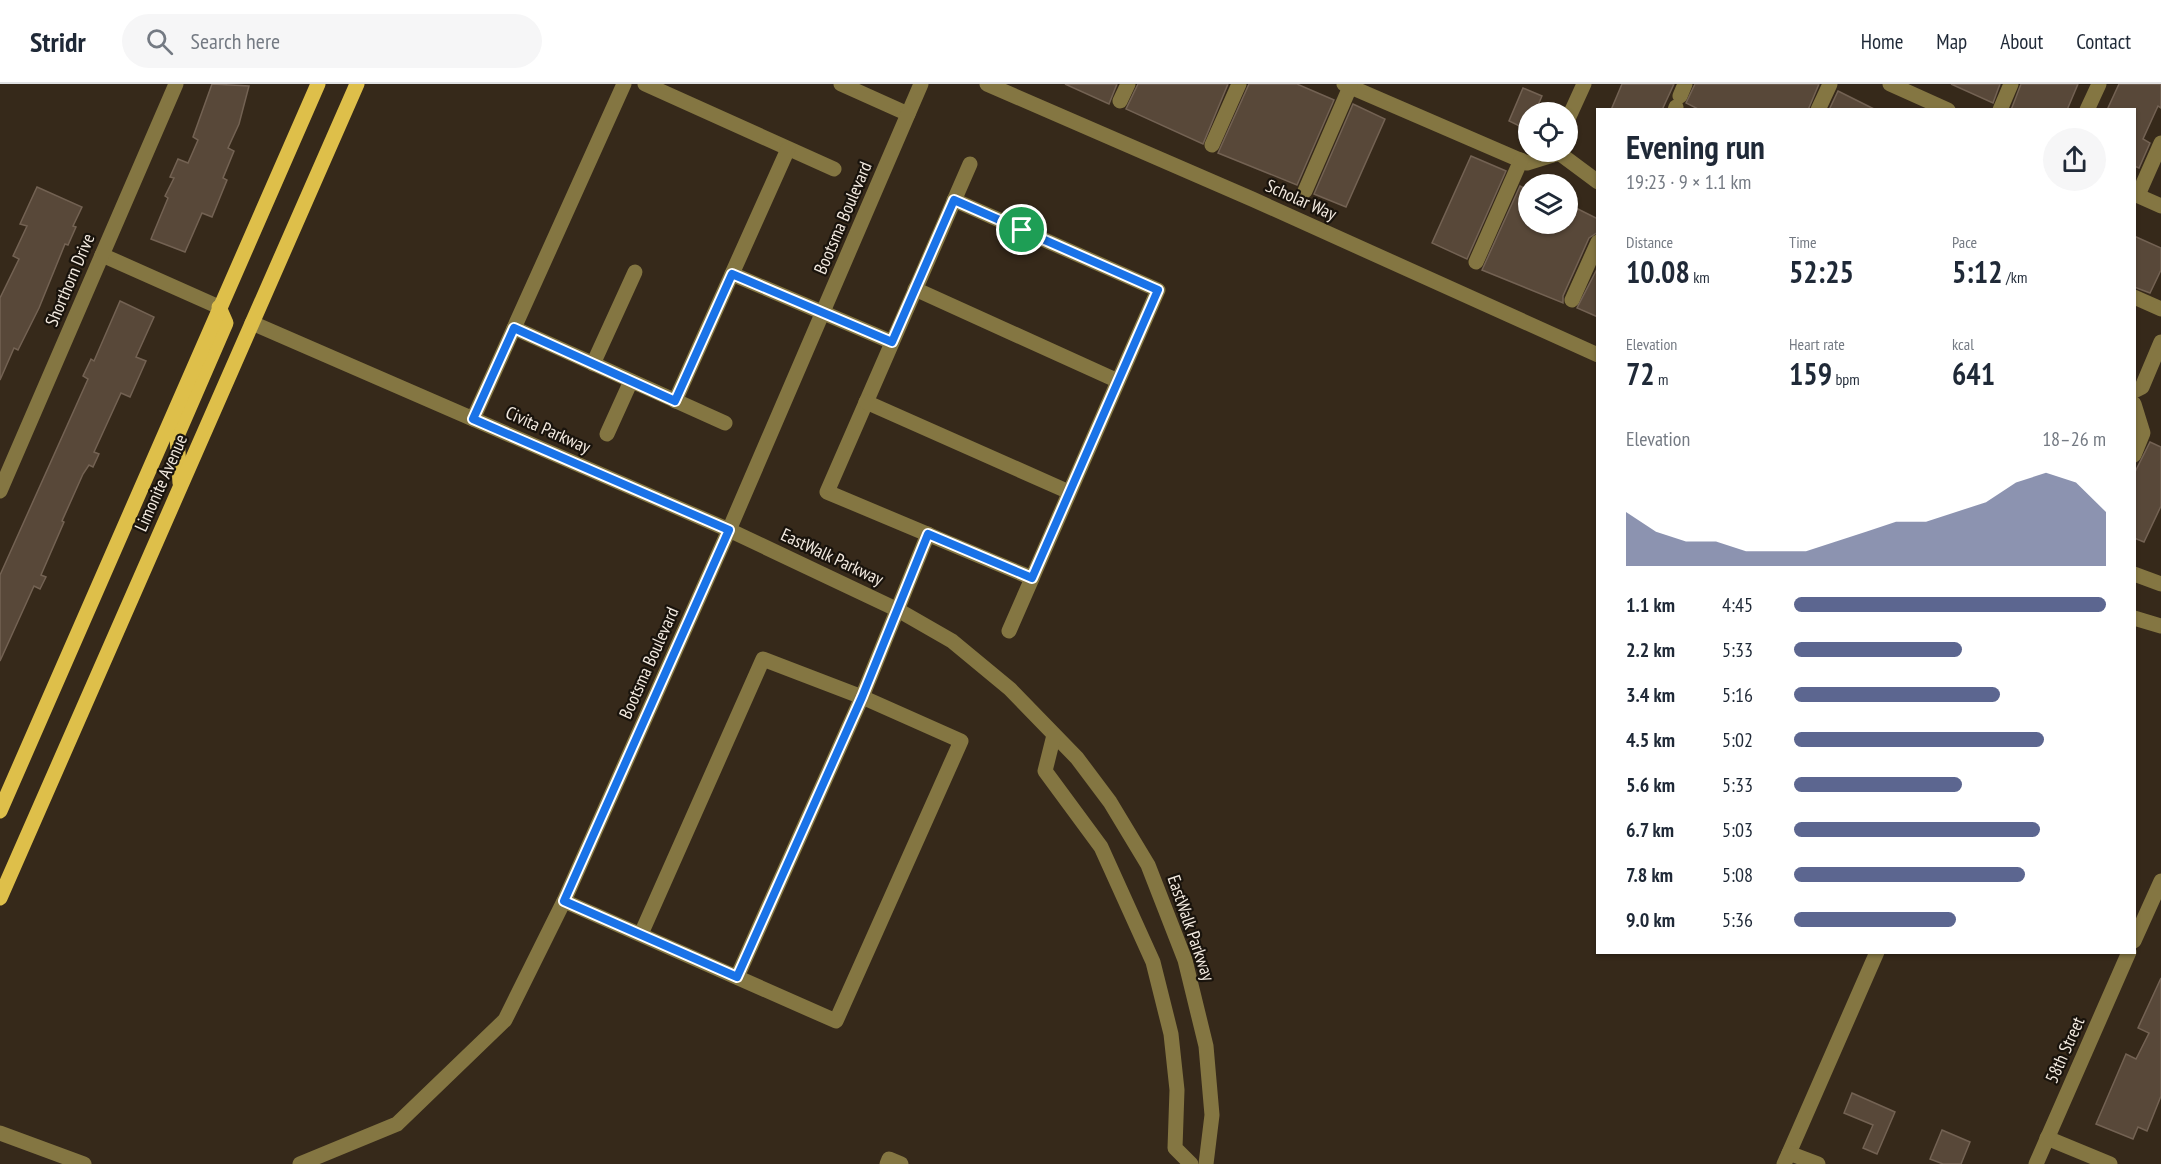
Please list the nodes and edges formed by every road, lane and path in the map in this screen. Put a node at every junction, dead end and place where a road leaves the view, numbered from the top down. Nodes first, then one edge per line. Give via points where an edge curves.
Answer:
1 (176, 84) edge
2 (318, 84) edge
3 (357, 84) edge
4 (624, 84) edge
5 (645, 84) edge
6 (841, 84) edge
7 (921, 84) edge
8 (987, 84) edge
9 (1128, 84) edge
10 (1239, 84) edge
11 (1584, 84) edge
12 (1830, 84) edge
13 (1890, 84) edge
14 (2011, 84) edge
15 (2098, 84) edge
16 (1347, 86) edge
17 (1919, 90) edge
18 (1120, 101) dead end
19 (1576, 102) edge
20 (1819, 108) edge
21 (1945, 108) edge
22 (2001, 108) edge
23 (2088, 108) edge
24 (908, 114) junction
25 (2161, 143) edge
26 (1212, 145) dead end
27 (788, 149) junction
28 (1518, 159) edge
29 (1520, 162) edge
30 (1573, 162) edge
31 (970, 164) dead end
32 (834, 169) dead end
33 (1596, 180) edge
34 (1305, 191) dead end
35 (2136, 194) edge
36 (954, 200) junction
37 (2161, 206) edge
38 (1596, 246) edge
39 (102, 255) junction
40 (1476, 262) dead end
41 (635, 272) dead end
42 (732, 274) junction
43 (915, 289) junction
44 (2136, 298) edge
45 (1572, 300) dead end
46 (219, 307) junction
47 (2161, 309) edge
48 (823, 313) junction
49 (252, 323) junction
50 (514, 328) junction
51 (892, 342) junction
52 (2161, 342) edge
53 (1596, 355) edge
54 (593, 364) junction
55 (631, 381) junction
56 (1118, 381) junction
57 (2136, 390) edge
58 (675, 401) junction
59 (866, 402) junction
60 (2136, 410) edge
61 (473, 419) junction
62 (725, 423) dead end
63 (607, 434) dead end
64 (2136, 450) edge
65 (181, 486) junction
66 (0, 491) edge
67 (1069, 492) junction
68 (729, 530) junction
69 (928, 534) junction
70 (2136, 575) edge
71 (1032, 578) junction
72 (2161, 584) edge
73 (898, 609) junction
74 (2136, 619) edge
75 (2161, 626) edge
76 (1009, 631) dead end
77 (862, 697) junction
78 (1054, 735) junction
79 (0, 811) edge
80 (2161, 881) edge
81 (0, 898) edge
82 (564, 901) junction
83 (641, 934) junction
84 (2136, 937) edge
85 (1876, 954) edge
86 (2128, 954) edge
87 (737, 977) junction
88 (0, 1133) edge
89 (2047, 1138) junction
90 (1786, 1158) edge
91 (84, 1164) edge
92 (300, 1164) edge
93 (887, 1164) edge
94 (902, 1164) edge
95 (1191, 1164) edge
96 (1206, 1164) edge
97 (1818, 1164) edge
98 (2036, 1164) edge
99 (2110, 1164) edge

1 - 39 street, Shorthorn Drive
2 - 46 main road, Limonite Avenue
3 - 49 main road, Limonite Avenue
4 - 50 street
5 - 27 street
6 - 24 street
7 - 24 street, Bootsma Boulevard
8 - 53 street, Scholar Way
9 - 18 street
10 - 26 street
11 - 19 street
12 - 20 street
13 - 17 street
14 - 22 street
15 - 23 street
16 - 28 street
16 - 34 street
17 - 21 street
24 - 48 street, Bootsma Boulevard
25 - 35 street
27 - 32 street
27 - 42 street
29 - 40 street
30 - 33 street
31 - 36 street
35 - 37 street
36 - 43 street
36 - 56 street via 1158,290
38 - 45 street
39 - 46 street
39 - 66 street, Shorthorn Drive
41 - 54 street
42 - 48 street
42 - 58 street
43 - 51 street
43 - 56 street
44 - 47 street
46 - 65 main road via 226,323 177,436
46 - 79 main road, Limonite Avenue
48 - 51 street
48 - 68 street, Bootsma Boulevard
49 - 61 street, Civita Parkway
49 - 65 main road, Limonite Avenue
50 - 54 street
50 - 61 street
51 - 59 street
52 - 57 street via 2142,387
54 - 55 street
55 - 58 street
55 - 63 street
56 - 67 street
58 - 62 street
59 - 67 street
59 - 69 street via 827,492
60 - 64 street via 2143,433
61 - 68 street, Civita Parkway
65 - 81 main road, Limonite Avenue
67 - 71 street
68 - 73 street, EastWalk Parkway
68 - 82 street, Bootsma Boulevard
69 - 71 street
69 - 73 street
70 - 72 street
71 - 76 street
73 - 77 street
73 - 78 street, EastWalk Parkway via 952,641 1010,689
74 - 75 street
77 - 83 street via 763,659
77 - 87 street
77 - 87 street via 961,741 836,1022
78 - 95 street via 1045,771 1101,847 1153,962 1171,1034 1177,1090 1175,1148
78 - 96 street, EastWalk Parkway via 1110,802 1148,865 1185,960 1206,1046 1212,1115
80 - 84 street
82 - 83 street
82 - 92 street, Bootsma Boulevard via 505,1020 397,1124
83 - 87 street
85 - 90 street
86 - 89 street, 58th Street
88 - 91 street
89 - 98 street, 58th Street
89 - 99 street
90 - 97 street
93 - 94 street via 889,1159

